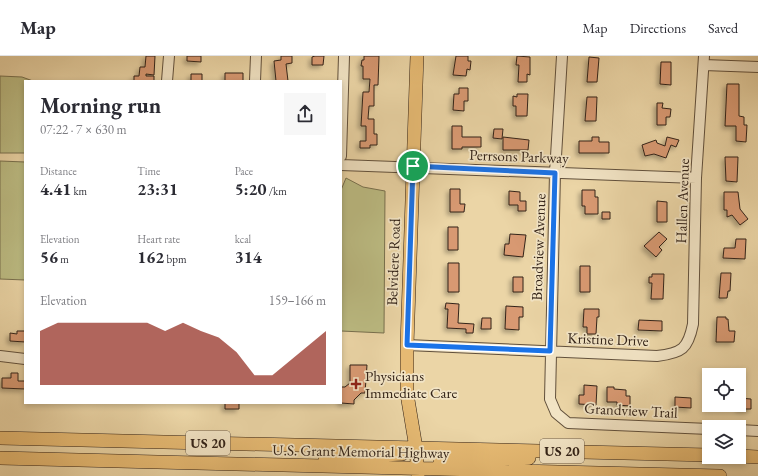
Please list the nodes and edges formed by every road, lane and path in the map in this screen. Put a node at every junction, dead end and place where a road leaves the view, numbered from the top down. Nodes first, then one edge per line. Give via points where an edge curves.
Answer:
1 (169, 56) edge
2 (256, 56) edge
3 (344, 56) edge
4 (417, 56) edge
5 (562, 56) edge
6 (704, 61) edge
7 (758, 67) edge
8 (167, 80) edge
9 (256, 80) edge
10 (342, 123) edge
11 (342, 165) edge
12 (413, 166) junction
13 (555, 173) junction
14 (696, 178) junction
15 (407, 345) junction
16 (686, 346) joint
17 (550, 351) junction
18 (0, 356) edge
19 (24, 359) edge
20 (556, 413) joint
21 (702, 429) edge
22 (746, 430) edge
23 (758, 431) edge
24 (0, 438) edge
25 (416, 448) junction
26 (609, 452) junction
27 (702, 455) edge
28 (746, 456) edge
29 (758, 457) edge
30 (0, 458) edge
31 (241, 464) junction
32 (419, 473) edge
33 (720, 476) edge

1 - 8 street
2 - 9 street
3 - 10 street
4 - 12 main road, Belvidere Road
5 - 13 street, Broadview Avenue
6 - 7 street
6 - 14 street, Hallen Avenue
11 - 12 street, Perrsons Parkway
12 - 13 street, Perrsons Parkway
12 - 15 main road, Belvidere Road
13 - 14 street, Perrsons Parkway
13 - 17 street, Broadview Avenue
14 - 16 street, Hallen Avenue via 693,324
15 - 17 street, Kristine Drive
15 - 25 main road, Belvidere Road via 408,394
16 - 17 street, Kristine Drive via 675,353 657,356
17 - 20 street, Broadview Avenue via 550,399
18 - 19 street
20 - 21 street, Grandview Trail via 568,423
22 - 23 street
24 - 25 main road, U.S. Grant Memorial Highway / US 20
25 - 26 main road, U.S. Grant Memorial Highway / US 20
25 - 31 main road via 388,456 278,459
25 - 32 main road, Belvidere Road
26 - 27 main road, U.S. Grant Memorial Highway / US 20
26 - 32 main road via 570,457 446,461
28 - 29 main road
30 - 31 main road, U.S. Grant Memorial Highway / US 20
31 - 32 main road, U.S. Grant Memorial Highway / US 20
32 - 33 main road, U.S. Grant Memorial Highway / US 20

